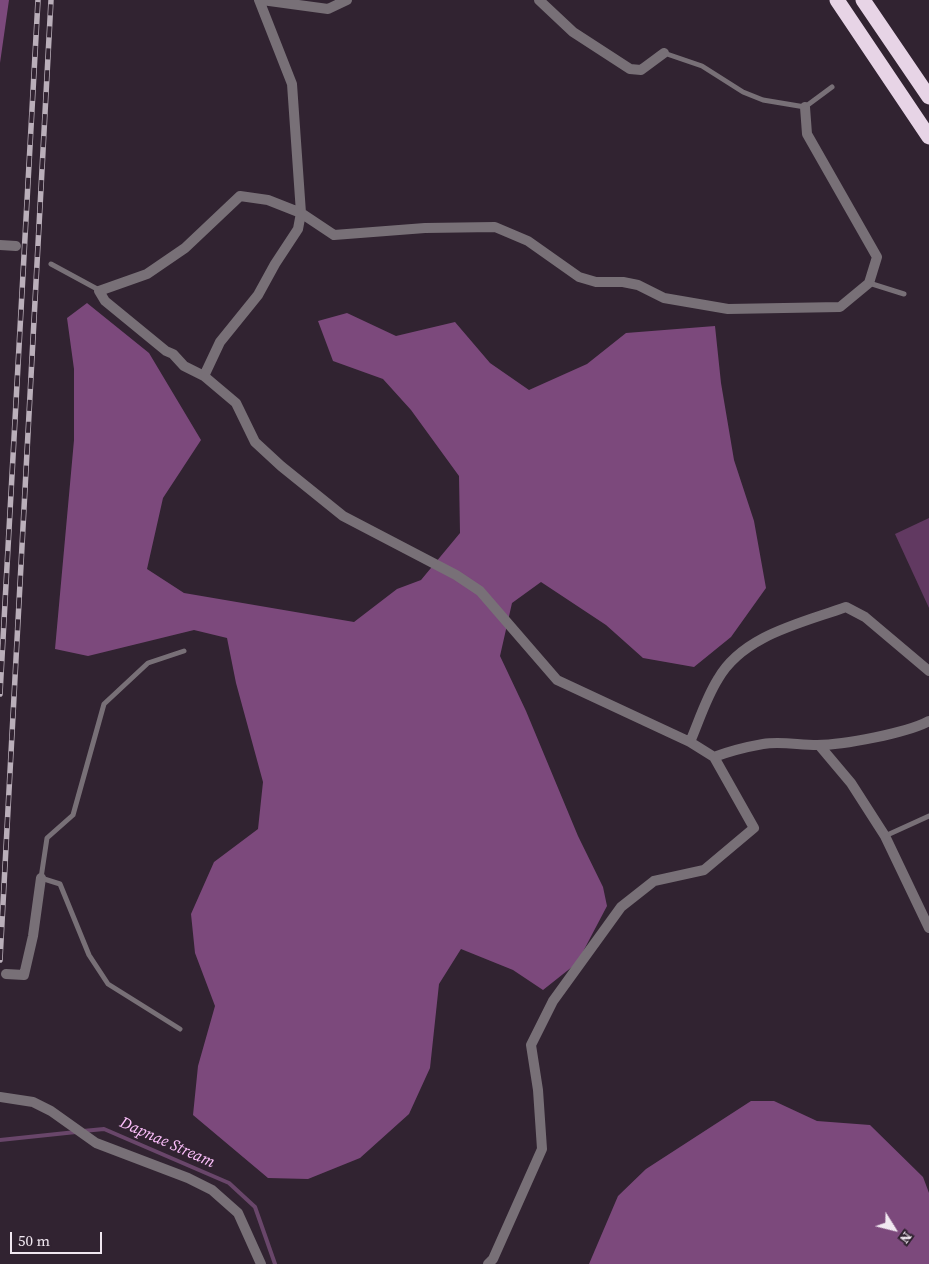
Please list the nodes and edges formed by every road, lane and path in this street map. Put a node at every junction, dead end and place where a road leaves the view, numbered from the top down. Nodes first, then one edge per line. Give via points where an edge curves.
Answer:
1 (260, 0) edge
2 (347, 0) edge
3 (539, 0) edge
4 (837, 0) edge
5 (863, 0) edge
6 (664, 53) joint
7 (832, 87) dead end
8 (929, 97) edge
9 (805, 107) junction
10 (929, 137) edge
11 (301, 213) junction
12 (0, 245) edge
13 (16, 246) dead end
14 (51, 264) dead end
15 (869, 283) junction
16 (99, 291) junction
17 (904, 294) dead end
18 (204, 376) junction
19 (184, 651) dead end
20 (929, 671) edge
21 (929, 721) edge
22 (690, 742) junction
23 (819, 745) junction
24 (714, 757) junction
25 (929, 816) edge
26 (885, 836) junction
27 (41, 878) junction
28 (929, 928) edge
29 (6, 974) dead end
30 (180, 1029) dead end
31 (0, 1097) edge
32 (261, 1264) edge
33 (488, 1264) edge

1 - 2 street via 328,9
1 - 11 street via 292,84
3 - 6 street via 573,32 630,69 641,70
4 - 10 highway
5 - 8 highway
6 - 9 lane via 702,66 743,92 763,100
7 - 9 lane
9 - 15 street via 808,134 877,257
11 - 15 street via 334,235 495,227 528,241 579,277 596,282 638,285 664,298 728,309 840,307
11 - 16 street via 268,200 240,196 185,248 147,274
11 - 18 street via 298,229 258,295 220,342
12 - 13 street
14 - 16 lane
15 - 17 lane
16 - 18 street via 105,301 184,366
18 - 22 street via 236,403 256,442 281,466 343,516 456,575 480,591 557,680
19 - 27 lane via 148,663 104,704 73,815 47,838
20 - 22 street via 865,618 846,607 747,646 718,677
21 - 23 street via 888,734
22 - 24 street
23 - 24 street via 765,744
23 - 26 street via 851,783
24 - 33 street via 754,828 704,870 654,881 621,907 552,1001 531,1045 542,1149
25 - 26 lane
26 - 28 street
27 - 29 street via 24,975
27 - 30 lane via 60,884 89,955 108,984
31 - 32 street via 33,1102 96,1143 212,1190 238,1213

